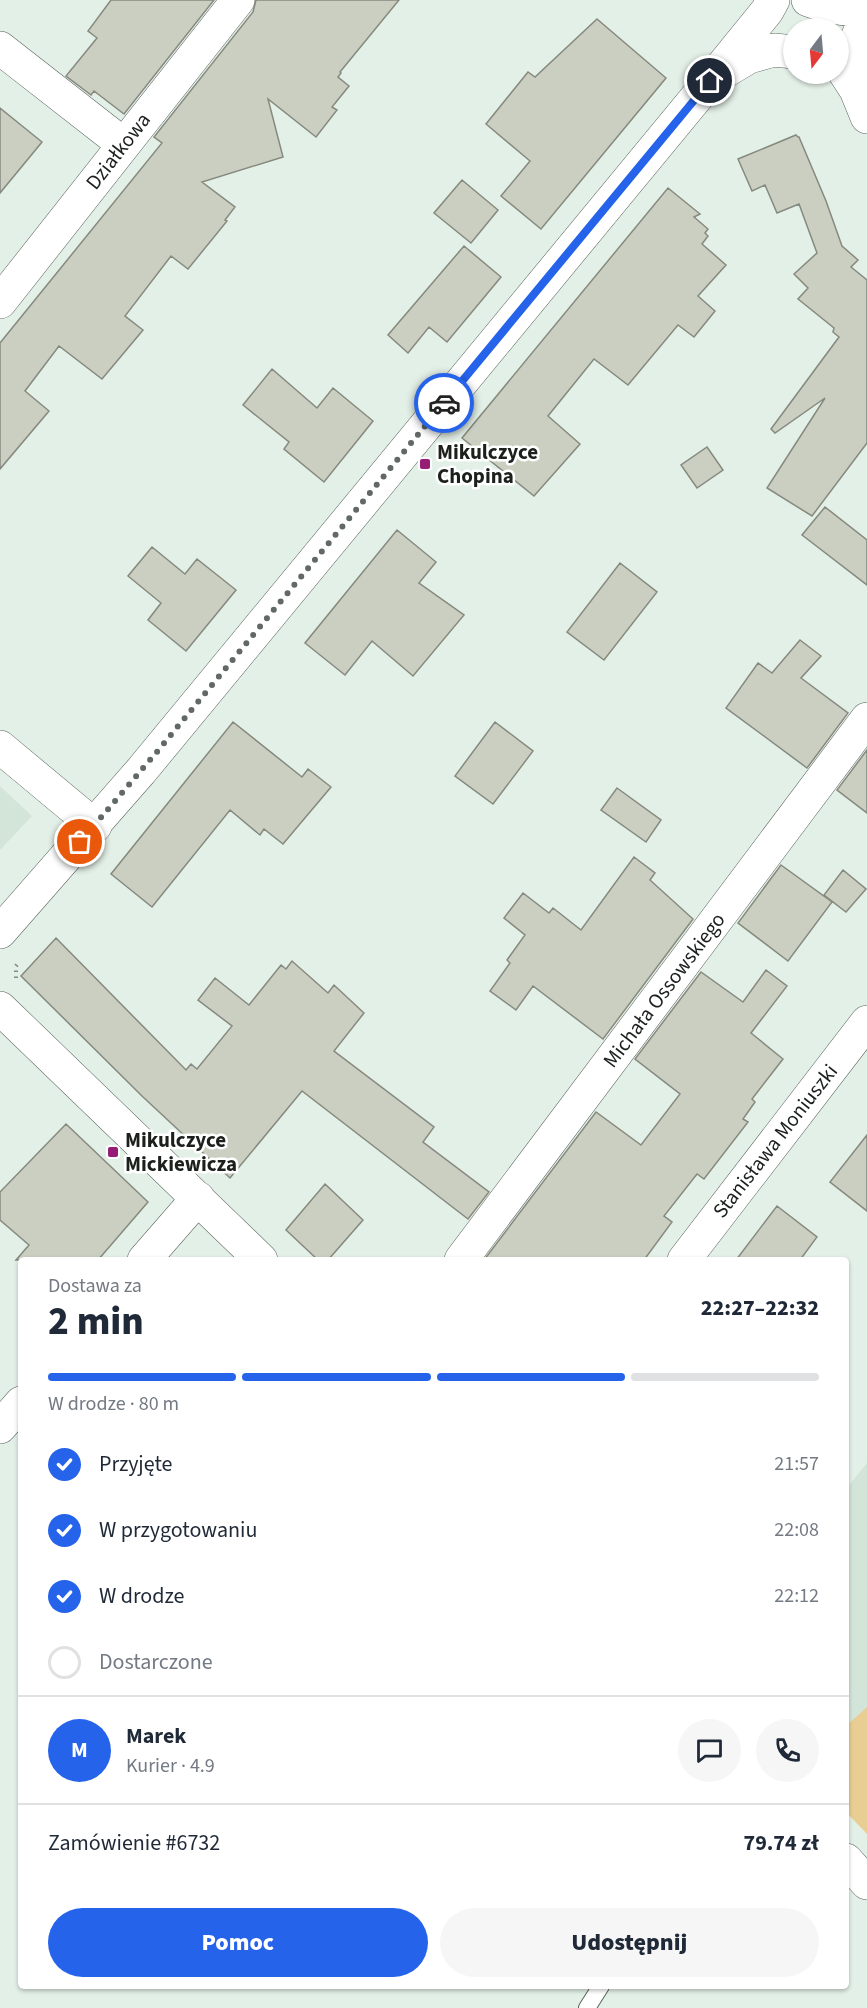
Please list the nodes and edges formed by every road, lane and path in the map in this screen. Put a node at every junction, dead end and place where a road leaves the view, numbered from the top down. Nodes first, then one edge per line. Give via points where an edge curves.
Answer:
1 (238, 0) edge
2 (772, 0) edge
3 (795, 0) edge
4 (808, 0) edge
5 (867, 9) edge
6 (807, 18) edge
7 (867, 22) edge
8 (0, 48) edge
9 (783, 51) edge
10 (710, 81) junction
11 (850, 86) edge
12 (123, 144) junction
13 (0, 302) edge
14 (867, 719) edge
15 (0, 747) edge
16 (95, 826) junction
17 (0, 932) edge
18 (23, 958) dead end
19 (8, 998) edge
20 (867, 1022) edge
21 (198, 1198) junction
22 (147, 1257) edge
23 (258, 1257) edge
24 (463, 1257) edge
25 (686, 1257) edge
26 (18, 1406) edge
27 (0, 1427) edge
28 (849, 1863) edge
29 (867, 1882) edge
30 (599, 1989) edge
31 (587, 2008) edge

1 - 12 street, Działkowa
2 - 10 street
3 - 6 street
4 - 5 street via 850,11
7 - 11 street via 854,44
8 - 12 street
9 - 10 street via 749,57
10 - 16 street
12 - 13 street, Działkowa
14 - 24 street, Michała Ossowskiego
15 - 16 street
16 - 17 street
18 - 19 path via 16,966
19 - 21 street
20 - 25 street, Stanisława Moniuszki
21 - 22 street
21 - 23 street
26 - 27 street
28 - 29 street
30 - 31 lane

